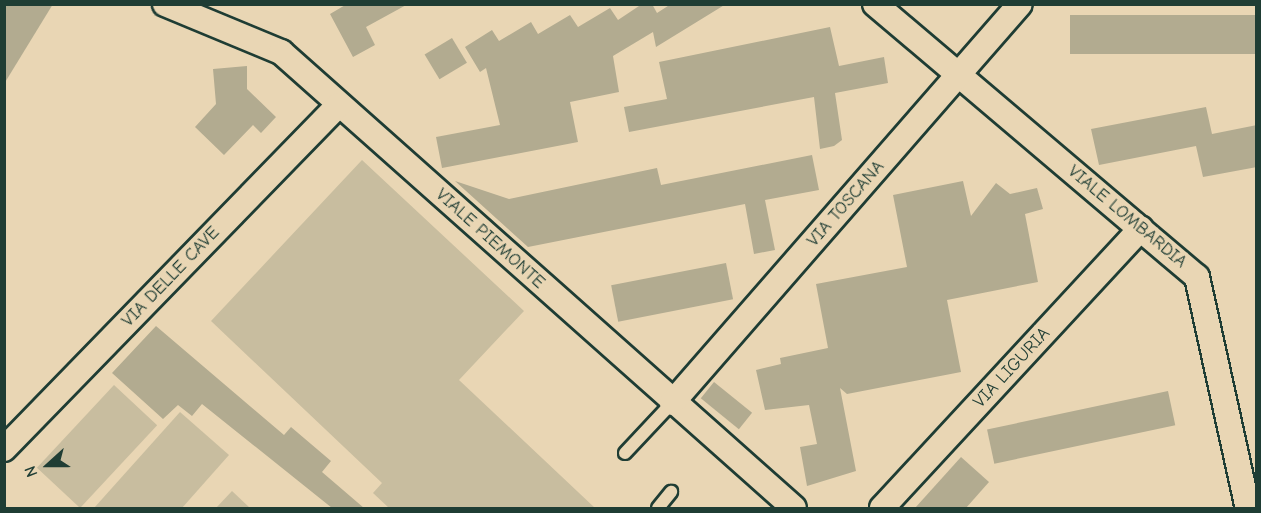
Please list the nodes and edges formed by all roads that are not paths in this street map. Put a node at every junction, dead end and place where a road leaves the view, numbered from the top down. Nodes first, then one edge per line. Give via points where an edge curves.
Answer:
1 (165, 4) edge
2 (875, 4) edge
3 (1020, 4) edge
4 (957, 77) junction
5 (339, 105) junction
6 (1141, 228) junction
7 (672, 403) junction
8 (4, 449) edge
9 (625, 453) dead end
10 (671, 492) dead end
11 (658, 508) edge
12 (794, 508) edge
13 (882, 508) edge
14 (1248, 508) edge

1 - 5 street, VIALE PIEMONTE via 281,52
2 - 4 street, VIALE LOMBARDIA
3 - 4 street, VIA TOSCANA
4 - 6 street, VIALE LOMBARDIA
4 - 7 street, VIA TOSCANA
5 - 7 street, VIALE PIEMONTE
5 - 8 street, VIA DELLE CAVE
6 - 13 street, VIA LIGURIA
6 - 14 street, VIALE LOMBARDIA via 1197,277
7 - 9 lane
7 - 12 street, VIALE PIEMONTE
10 - 11 lane

